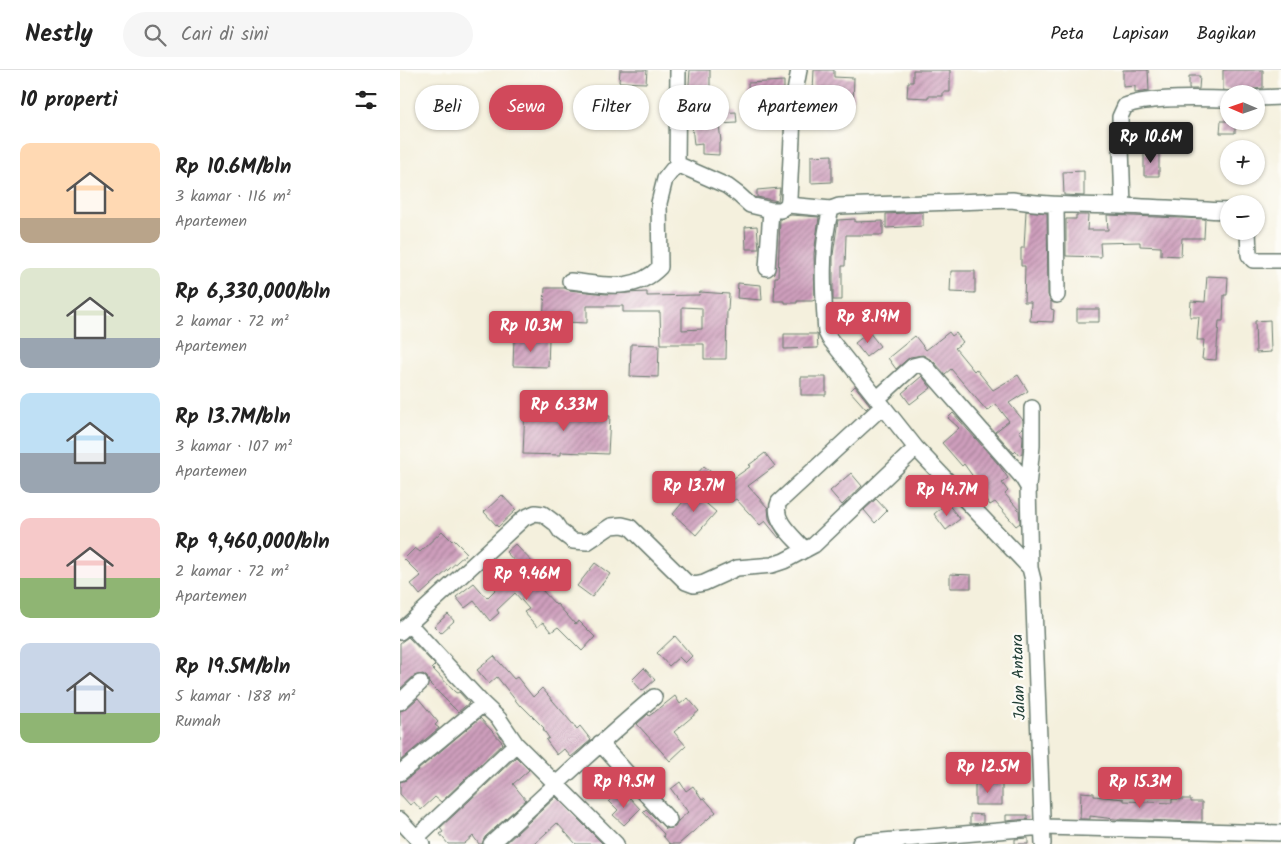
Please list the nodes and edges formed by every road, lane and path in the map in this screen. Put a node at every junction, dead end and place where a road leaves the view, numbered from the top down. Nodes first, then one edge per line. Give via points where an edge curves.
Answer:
1 (678, 70) edge
2 (799, 70) edge
3 (1281, 97) edge
4 (1265, 98) edge
5 (1220, 99) edge
6 (677, 164) junction
7 (788, 205) junction
8 (1056, 205) junction
9 (1123, 206) junction
10 (831, 208) junction
11 (771, 210) junction
12 (1220, 211) edge
13 (1248, 240) edge
14 (1281, 260) edge
15 (767, 268) dead end
16 (570, 281) dead end
17 (1057, 295) dead end
18 (880, 402) junction
19 (1032, 408) dead end
20 (916, 448) junction
21 (1028, 488) junction
22 (805, 550) junction
23 (1030, 568) junction
24 (404, 628) edge
25 (420, 683) dead end
26 (654, 697) dead end
27 (400, 702) edge
28 (483, 704) junction
29 (600, 743) junction
30 (516, 744) junction
31 (400, 773) edge
32 (558, 784) junction
33 (669, 820) dead end
34 (402, 825) edge
35 (1043, 827) junction
36 (1281, 833) edge
37 (419, 841) edge
38 (860, 843) edge
39 (491, 844) edge
40 (616, 844) edge
41 (1043, 844) edge

1 - 6 street
2 - 7 street via 794,97
3 - 4 street
5 - 9 street via 1155,100 1125,106 1120,117
6 - 11 street via 726,186 750,205
6 - 16 street via 665,179 659,203 660,267 642,281 624,286
7 - 10 street
7 - 11 street via 781,210
8 - 9 street
8 - 10 street via 1012,200
8 - 17 street
9 - 12 street
10 - 18 street via 823,268 826,332
11 - 15 street
13 - 14 street via 1249,255 1253,260
18 - 20 street
18 - 21 street via 917,364 926,367 1022,477
18 - 22 street via 779,502 776,508 780,522
19 - 21 street, Jalan Antara
20 - 22 street
20 - 23 street
21 - 23 street, Jalan Antara
22 - 24 street via 772,565 737,568 694,585 686,582 630,527 611,526 587,542 573,541 543,514 535,513 524,518
23 - 35 street, Jalan Antara
24 - 28 street
25 - 27 street
26 - 29 street
28 - 30 street via 499,719
28 - 31 street
29 - 32 street
29 - 33 street
30 - 32 street
30 - 37 street
32 - 39 street
32 - 40 street
34 - 37 street
35 - 36 street
35 - 38 street
35 - 41 street, Jalan Antara

